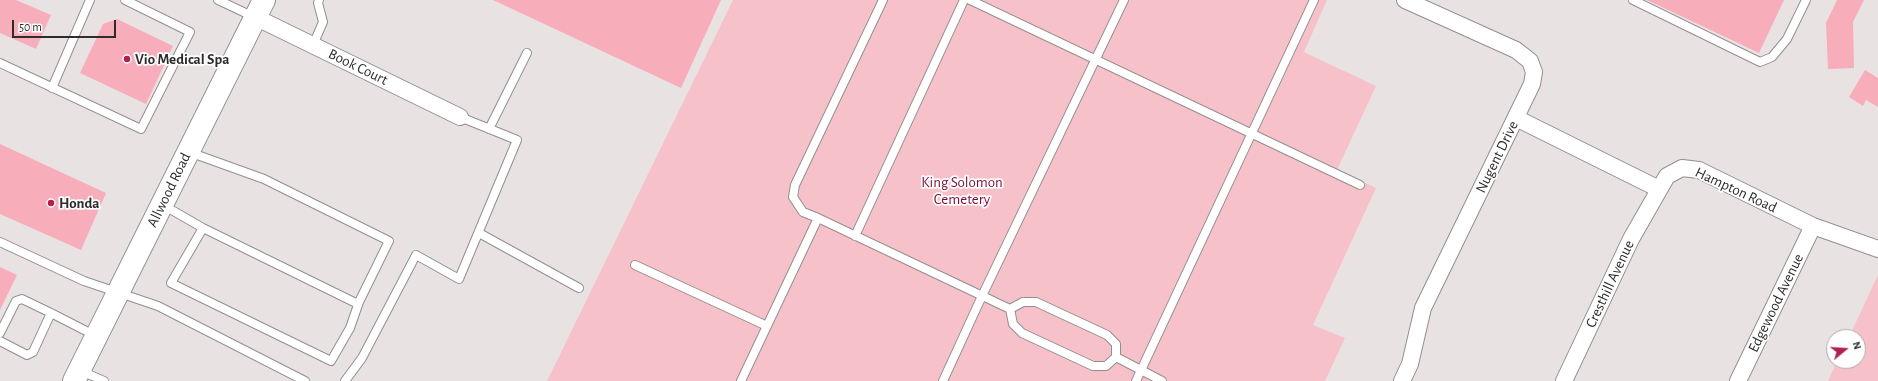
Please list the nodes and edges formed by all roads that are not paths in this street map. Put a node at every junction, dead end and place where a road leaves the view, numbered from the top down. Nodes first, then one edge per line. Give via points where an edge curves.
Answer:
1 (90, 0) edge
2 (125, 0) edge
3 (218, 0) edge
4 (319, 0) edge
5 (883, 0) edge
6 (964, 0) edge
7 (970, 0) edge
8 (1124, 0) edge
9 (1314, 0) edge
10 (1405, 0) edge
11 (1633, 0) edge
12 (1806, 0) edge
13 (259, 8) edge
14 (313, 45) junction
15 (527, 53) dead end
16 (1096, 60) junction
17 (0, 63) edge
18 (52, 88) junction
19 (460, 117) joint
20 (1516, 118) junction
21 (489, 129) junction
22 (1252, 134) junction
23 (188, 152) junction
24 (1360, 185) dead end
25 (1659, 189) junction
26 (162, 204) junction
27 (818, 218) junction
28 (1814, 226) junction
29 (203, 228) junction
30 (479, 232) junction
31 (855, 236) junction
32 (0, 242) edge
33 (1878, 249) edge
34 (635, 265) dead end
35 (580, 288) dead end
36 (119, 292) junction
37 (982, 296) junction
38 (358, 304) junction
39 (1010, 309) junction
40 (51, 313) junction
41 (767, 326) junction
42 (0, 333) edge
43 (96, 336) junction
44 (0, 341) edge
45 (1116, 357) junction
46 (1141, 370) junction
47 (77, 376) edge
48 (104, 381) edge
49 (305, 381) edge
50 (345, 381) edge
51 (741, 381) edge
52 (943, 381) edge
53 (1136, 381) edge
54 (1162, 381) edge
55 (1402, 381) edge
56 (1564, 381) edge
57 (1738, 381) edge

1 - 18 lane
2 - 18 lane via 190,32 141,130
3 - 13 lane
4 - 14 lane via 323,22
5 - 27 lane via 795,185 793,198 803,212
6 - 31 lane
7 - 16 lane
8 - 16 lane
9 - 22 lane
10 - 20 street, Nugent Drive via 1516,50 1530,61 1534,72 1532,84
11 - 12 lane via 1760,62 1772,57 1787,39
13 - 14 street, Book Court
13 - 23 main road, Allwood Road
14 - 19 street, Book Court
15 - 21 lane
16 - 22 lane
16 - 37 lane
17 - 18 lane
19 - 21 lane
20 - 25 street
20 - 55 street, Nugent Drive via 1423,308 1410,364
21 - 30 lane via 517,140
22 - 24 lane
22 - 46 lane
23 - 26 main road, Allwood Road
23 - 38 lane via 264,179 388,241
25 - 28 street, Hampton Road via 1667,176 1682,168 1698,170
25 - 56 street, Cresthill Avenue via 1631,239
26 - 29 lane
26 - 36 main road, Allwood Road
27 - 31 lane
27 - 41 lane
28 - 33 street, Hampton Road
28 - 57 street, Edgewood Avenue
29 - 38 lane
29 - 38 lane via 171,283 331,361 350,328
30 - 35 lane
30 - 50 lane via 459,279 416,255 362,358
31 - 37 lane
32 - 36 lane via 84,280
34 - 41 lane
36 - 43 main road, Allwood Road
36 - 49 lane via 158,306
37 - 39 lane
37 - 52 lane
39 - 45 lane via 1023,302 1036,302 1107,335 1116,344
39 - 45 lane via 1013,324 1022,333 1036,340 1094,366 1106,366
40 - 42 lane via 22,299 16,301
40 - 43 lane
40 - 44 lane via 33,352 27,355
41 - 51 lane
43 - 47 main road, Allwood Road
45 - 46 lane
46 - 53 lane
46 - 54 lane
47 - 48 lane

